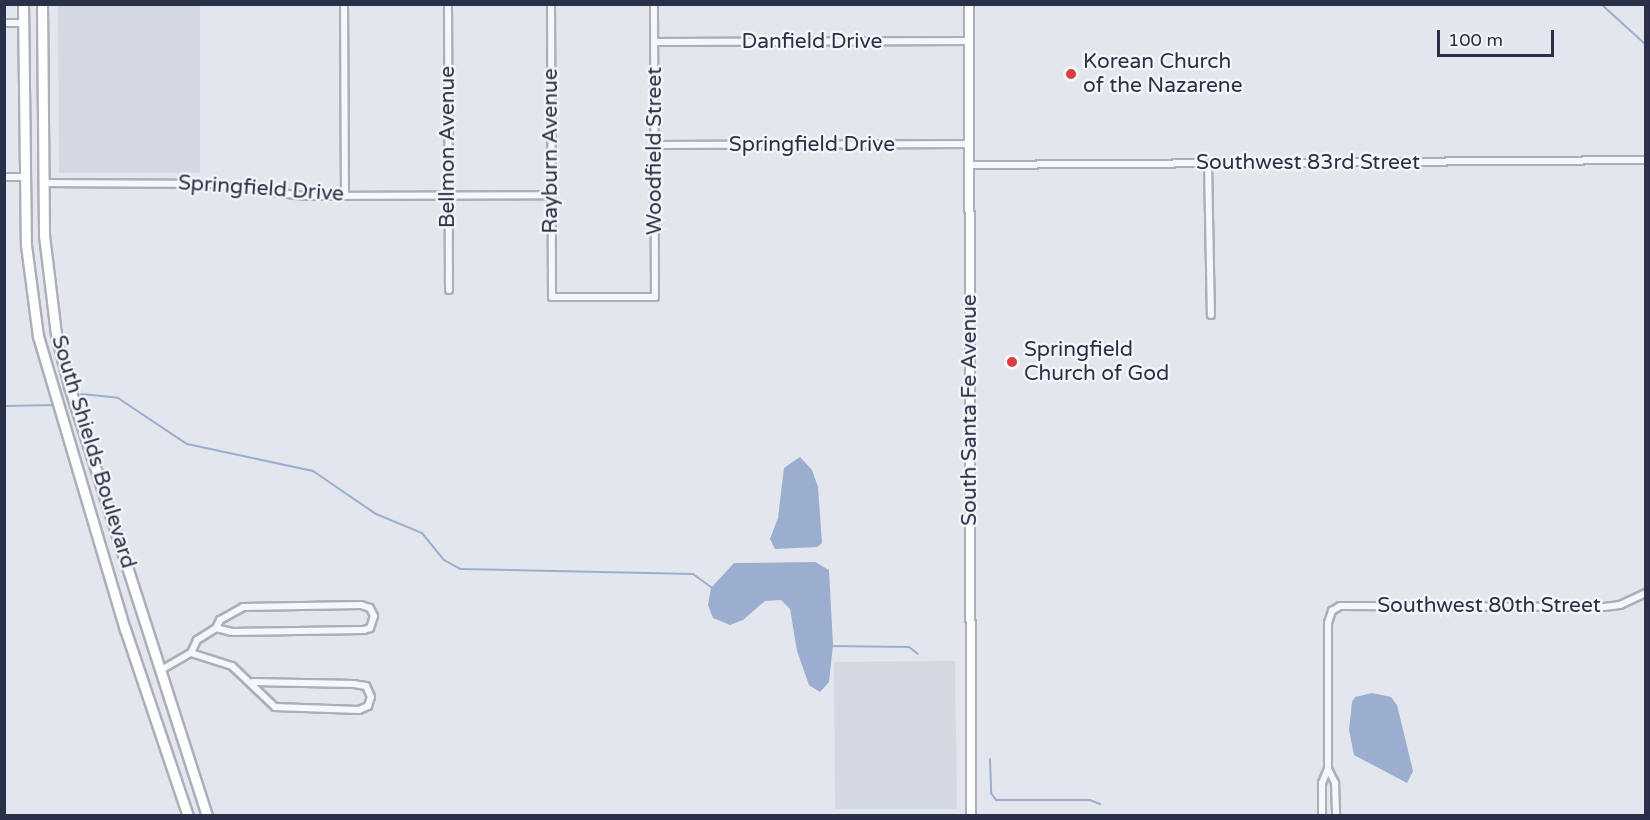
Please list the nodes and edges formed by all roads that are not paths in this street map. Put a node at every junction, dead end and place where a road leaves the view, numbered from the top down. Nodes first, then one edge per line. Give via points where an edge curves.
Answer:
1 (23, 4) edge
2 (42, 4) edge
3 (344, 4) edge
4 (448, 4) edge
5 (551, 4) edge
6 (654, 4) edge
7 (969, 4) edge
8 (4, 23) edge
9 (23, 23) junction
10 (969, 41) junction
11 (654, 42) junction
12 (970, 144) junction
13 (654, 145) junction
14 (1646, 160) edge
15 (1208, 164) junction
16 (970, 165) junction
17 (4, 177) edge
18 (25, 177) junction
19 (43, 183) junction
20 (551, 195) junction
21 (345, 196) junction
22 (448, 196) junction
23 (448, 290) dead end
24 (552, 297) joint
25 (1211, 315) dead end
26 (101, 487) junction
27 (84, 493) junction
28 (1646, 593) edge
29 (216, 628) junction
30 (191, 653) junction
31 (161, 670) junction
32 (253, 682) junction
33 (1328, 769) junction
34 (188, 816) edge
35 (207, 816) edge
36 (971, 816) edge
37 (1322, 816) edge
38 (1336, 816) edge

1 - 9 main road, South Shields Boulevard
2 - 19 main road, South Shields Boulevard
3 - 21 street
4 - 22 street, Bellmon Avenue
5 - 20 street, Rayburn Avenue
6 - 11 street, Woodfield Street
7 - 10 main road, South Santa Fe Avenue
8 - 9 street
9 - 18 main road, South Shields Boulevard
10 - 11 street, Danfield Drive
10 - 12 main road, South Santa Fe Avenue
11 - 13 street, Woodfield Street
12 - 13 street, Springfield Drive
12 - 16 main road, South Santa Fe Avenue
13 - 24 street, Woodfield Street via 656,297
14 - 15 street, Southwest 83rd Street
15 - 16 street, Southwest 83rd Street
15 - 25 street
16 - 36 main road, South Santa Fe Avenue
17 - 18 street
18 - 19 main road
18 - 27 main road, South Shields Boulevard via 28,273 38,336
19 - 21 street, Springfield Drive via 199,183 270,194
19 - 26 main road, South Shields Boulevard via 46,270 56,334
20 - 22 street, Springfield Drive
20 - 24 street, Rayburn Avenue
21 - 22 street, Springfield Drive
22 - 23 street, Bellmon Avenue
26 - 27 main road
26 - 31 main road, South Shields Boulevard
27 - 34 main road, South Shields Boulevard
28 - 33 street, Southwest 80th Street via 1620,605 1604,607 1340,606 1332,611 1328,623
29 - 29 street via 232,632 364,630 370,628 374,616 370,608 361,605 243,607 220,620
29 - 30 street via 197,639
30 - 31 street
30 - 32 street via 232,666
31 - 35 main road, South Shields Boulevard
32 - 32 street via 266,701 282,709 358,710 370,704 370,691 354,684
33 - 37 street via 1322,783
33 - 38 street via 1335,783

